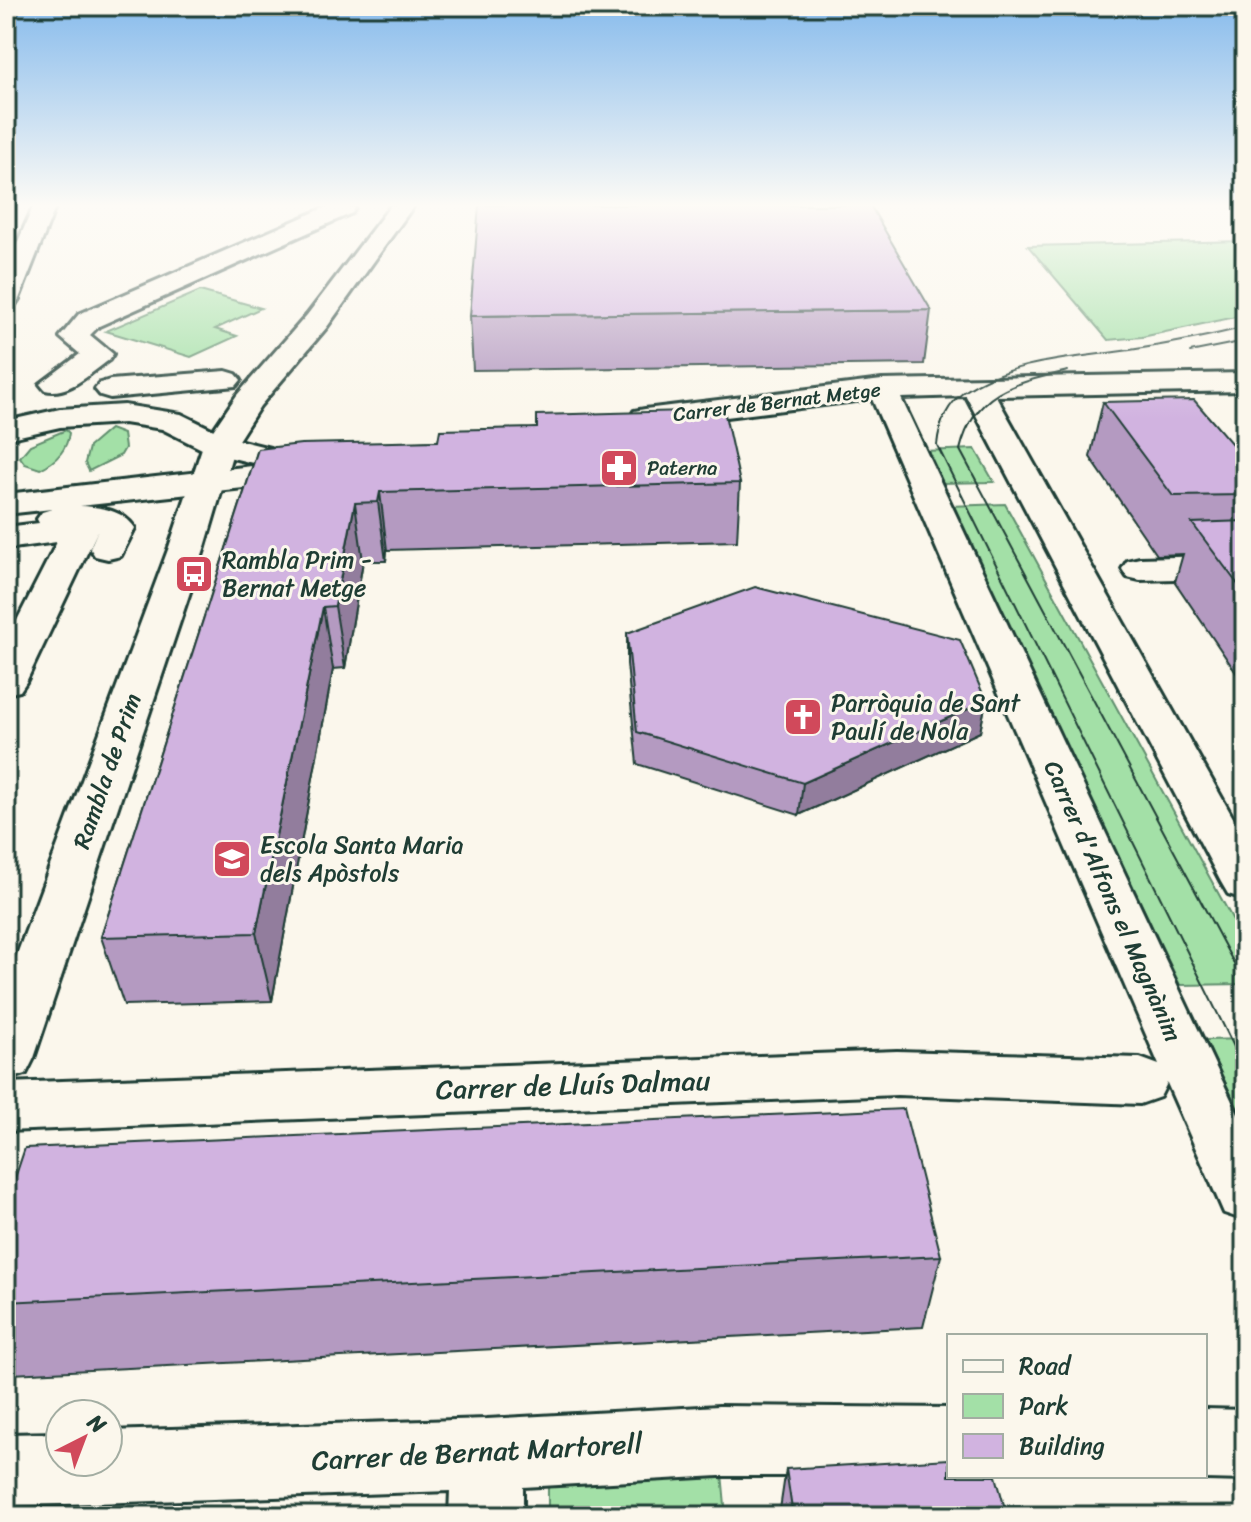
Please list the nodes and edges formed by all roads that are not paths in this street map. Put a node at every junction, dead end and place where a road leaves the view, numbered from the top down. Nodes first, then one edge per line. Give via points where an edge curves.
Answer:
1 (16, 276) edge
2 (189, 276) edge
3 (350, 276) edge
4 (6, 299) edge
5 (226, 380) dead end
6 (1245, 382) edge
7 (975, 385) junction
8 (882, 389) junction
9 (613, 422) edge
10 (6, 430) edge
11 (325, 463) edge
12 (213, 464) junction
13 (6, 504) edge
14 (6, 525) edge
15 (89, 531) junction
16 (6, 538) edge
17 (1245, 566) edge
18 (1140, 569) dead end
19 (6, 682) edge
20 (1245, 882) edge
21 (6, 1058) edge
22 (1140, 1081) dead end
23 (6, 1107) edge
24 (1245, 1194) edge
25 (947, 1443) edge
26 (1207, 1444) edge
27 (1245, 1445) edge
28 (6, 1470) edge
29 (487, 1485) edge

1 - 4 street
2 - 5 street via 89,320 74,337 99,354 55,384 107,396
3 - 12 street, Rambla de Prim via 248,401
6 - 7 street, Carrer de Bernat Metge
7 - 8 street, Carrer de Bernat Metge
7 - 20 street
8 - 9 street, Carrer de Bernat Metge
8 - 24 street, Carrer d'Alfons el Magnànim
10 - 12 street via 60,418 124,414 170,421
11 - 12 street
12 - 13 street
12 - 21 street, Rambla de Prim
14 - 15 street
15 - 16 street
15 - 19 street
17 - 18 street
22 - 23 street, Carrer de Lluís Dalmau via 897,1073
25 - 29 street, Carrer de Bernat Martorell via 719,1441
26 - 27 street
28 - 29 street, Carrer de Bernat Martorell

